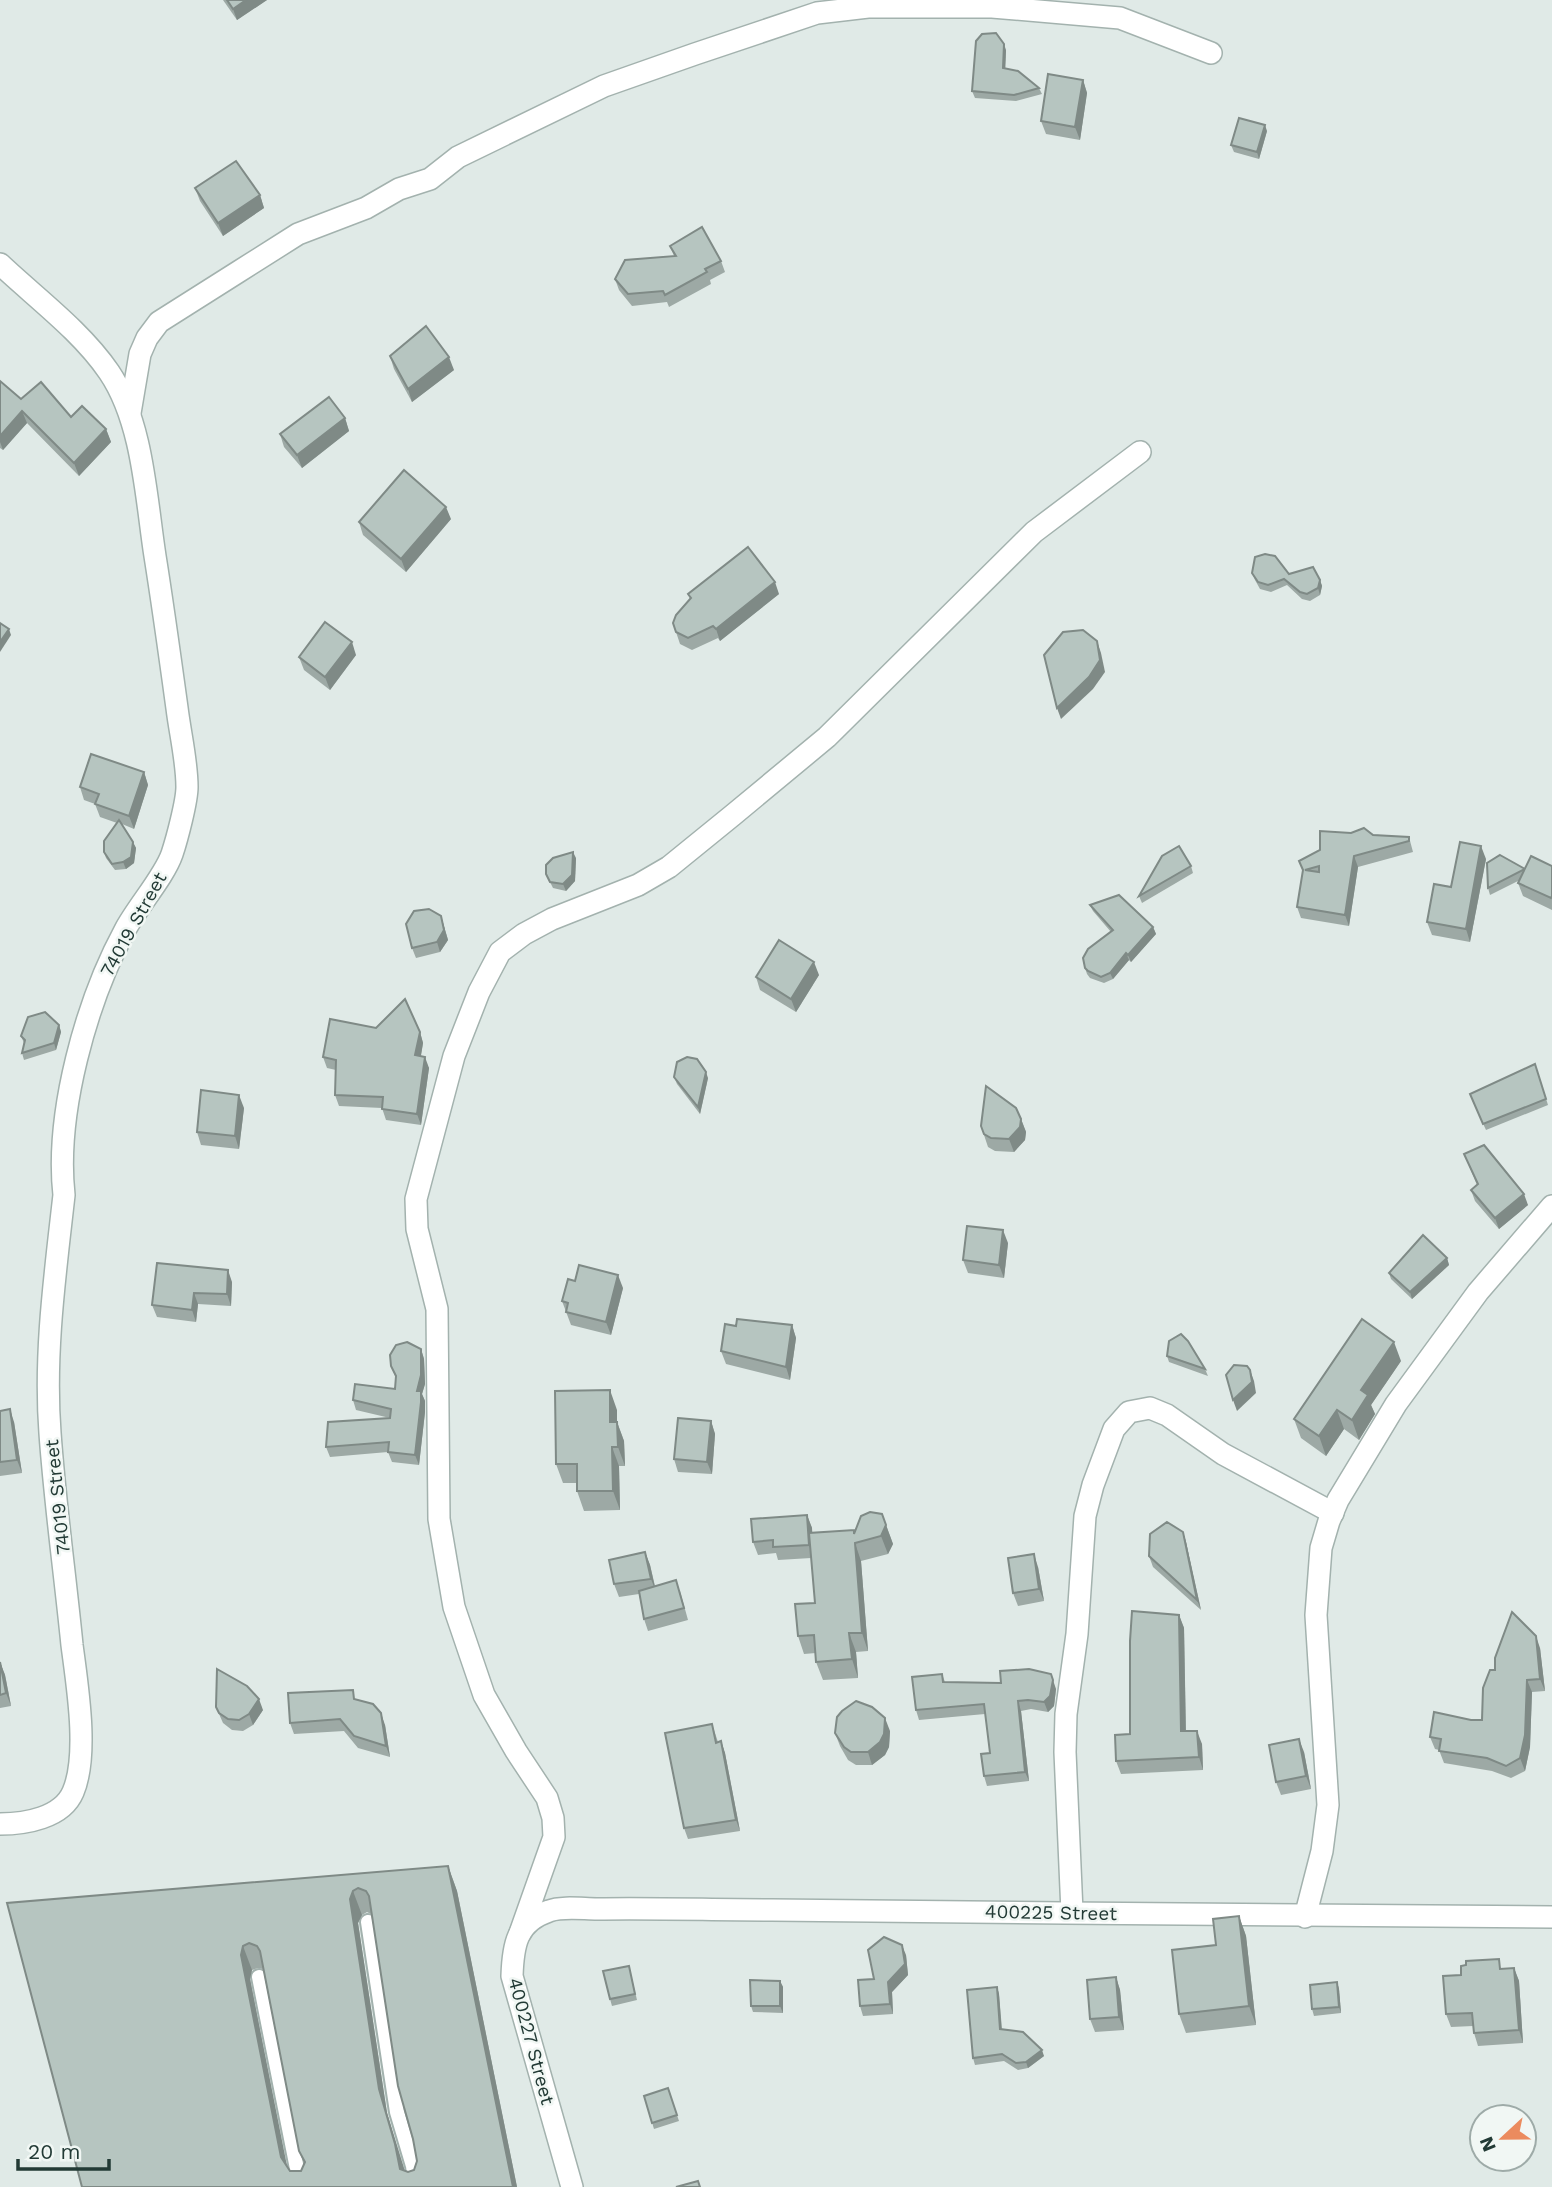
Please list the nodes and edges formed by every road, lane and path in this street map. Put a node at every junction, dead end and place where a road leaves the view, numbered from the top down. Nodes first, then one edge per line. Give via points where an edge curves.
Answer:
1 (1211, 53) dead end
2 (0, 264) edge
3 (129, 418) junction
4 (1140, 452) dead end
5 (1552, 1206) edge
6 (1333, 1513) junction
7 (0, 1825) edge
8 (1072, 1912) junction
9 (1305, 1917) junction
10 (1552, 1917) edge
11 (368, 1922) edge
12 (520, 1933) junction
13 (259, 1977) edge
14 (304, 2187) edge
15 (416, 2187) edge
16 (572, 2187) edge

1 - 3 street via 1120,18 992,7 868,7 817,13 695,54 604,86 458,157 430,179 298,234 159,322 140,354
2 - 3 street, 74019 Street via 100,361 123,398
3 - 7 street, 74019 Street via 145,483 187,788 172,855 125,931 98,990 78,1054 62,1144 64,1195 50,1337 49,1405 81,1760 74,1791 62,1808 35,1820
4 - 12 street, 400227 Street via 1034,532 827,737 733,815 669,867 638,885 524,934 500,952 479,992 454,1056 416,1199 417,1229 437,1309 439,1519 454,1607 484,1695 547,1798 553,1818 554,1837
5 - 6 street via 1478,1292 1396,1404
6 - 8 street via 1223,1454 1150,1408 1129,1412 1114,1429 1085,1516 1066,1714
6 - 9 street via 1321,1548 1316,1615 1328,1805
8 - 9 street, 400225 Street
8 - 12 street, 400225 Street via 550,1910 529,1921
9 - 10 street, 400225 Street
11 - 15 lane via 397,2112
12 - 16 street, 400227 Street via 513,1949 512,1976
13 - 14 lane via 285,2116

